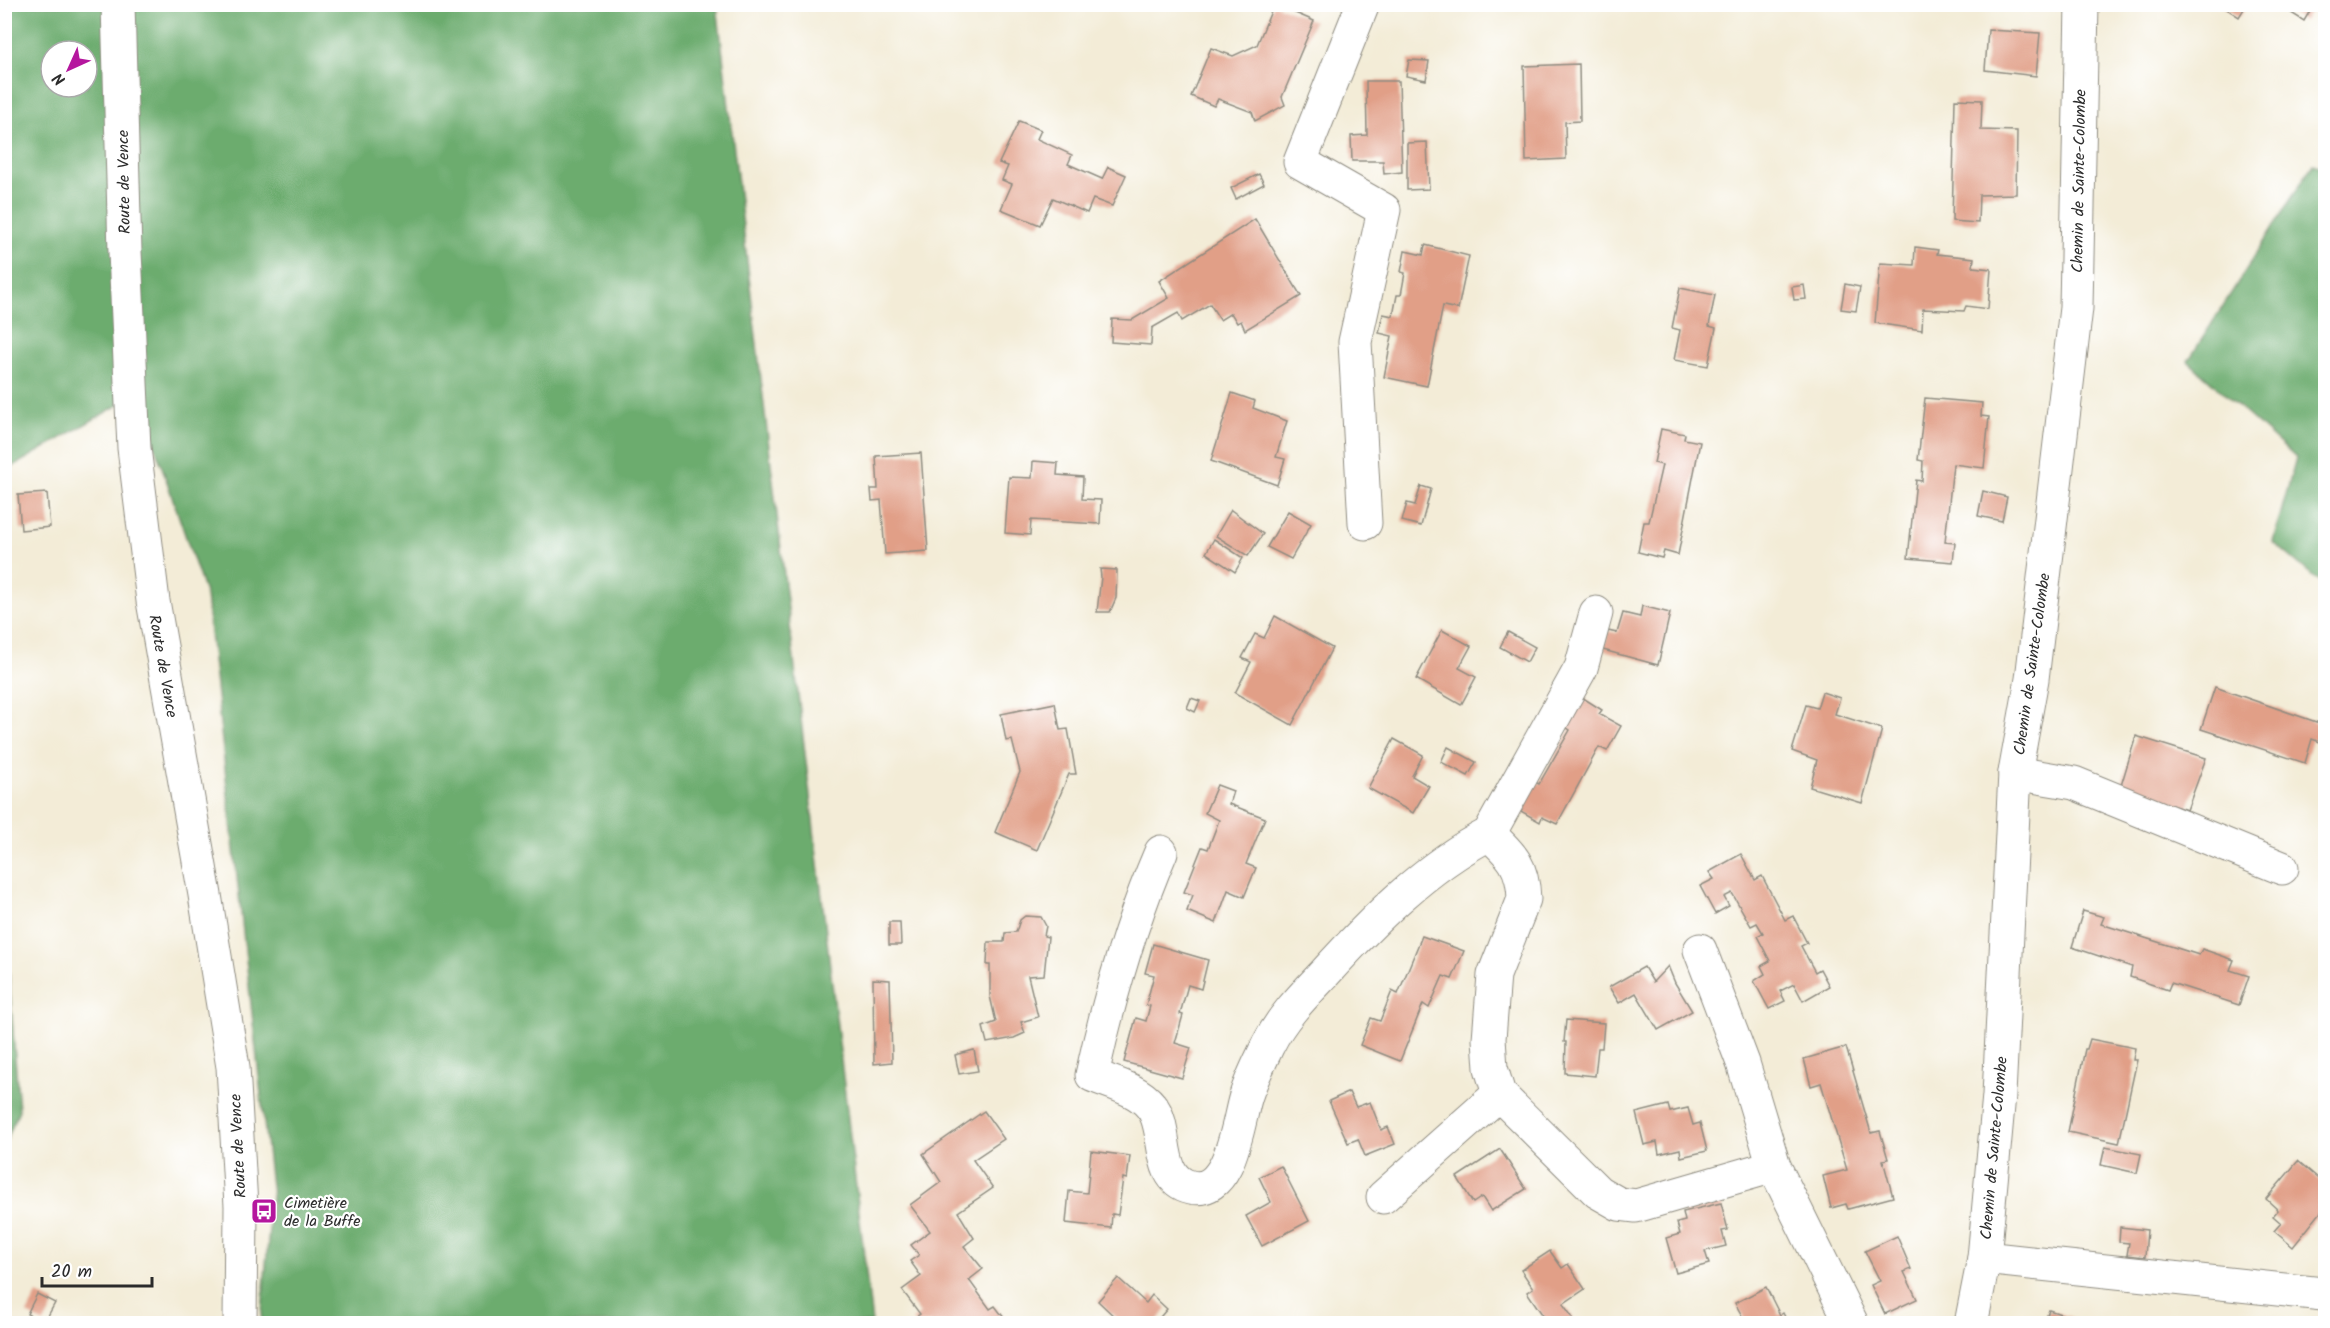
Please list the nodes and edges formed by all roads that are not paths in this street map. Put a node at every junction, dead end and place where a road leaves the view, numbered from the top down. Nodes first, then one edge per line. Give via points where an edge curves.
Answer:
1 (118, 4) edge
2 (1363, 4) edge
3 (2082, 4) edge
4 (1365, 523) dead end
5 (1596, 612) dead end
6 (2015, 773) junction
7 (1489, 834) junction
8 (1161, 852) dead end
9 (2282, 868) dead end
10 (1700, 950) dead end
11 (1499, 1094) junction
12 (1774, 1166) junction
13 (1383, 1197) dead end
14 (1984, 1258) junction
15 (2323, 1294) dead end
16 (240, 1323) edge
17 (1851, 1323) edge
18 (1971, 1323) edge

1 - 16 street, Route de Vence via 134,448 153,601 233,1067 241,1206
2 - 4 street via 1300,162 1384,210 1355,342
3 - 6 street, Chemin de Sainte-Colombe via 2076,308 2032,679
5 - 7 street via 1581,668
6 - 9 street via 2074,783
6 - 14 street, Chemin de Sainte-Colombe via 1999,1095
7 - 8 street via 1463,847 1367,926 1287,1013 1245,1098 1229,1161 1205,1187 1182,1183 1172,1172 1163,1155 1161,1126 1152,1107 1136,1094 1092,1075 1108,1003 1141,898
7 - 11 street via 1520,868 1524,899 1494,975 1489,1039 1491,1068
10 - 12 street via 1743,1063
11 - 12 street via 1598,1192 1619,1204 1636,1206
11 - 13 street
12 - 17 street
14 - 15 street
14 - 18 street, Chemin de Sainte-Colombe

